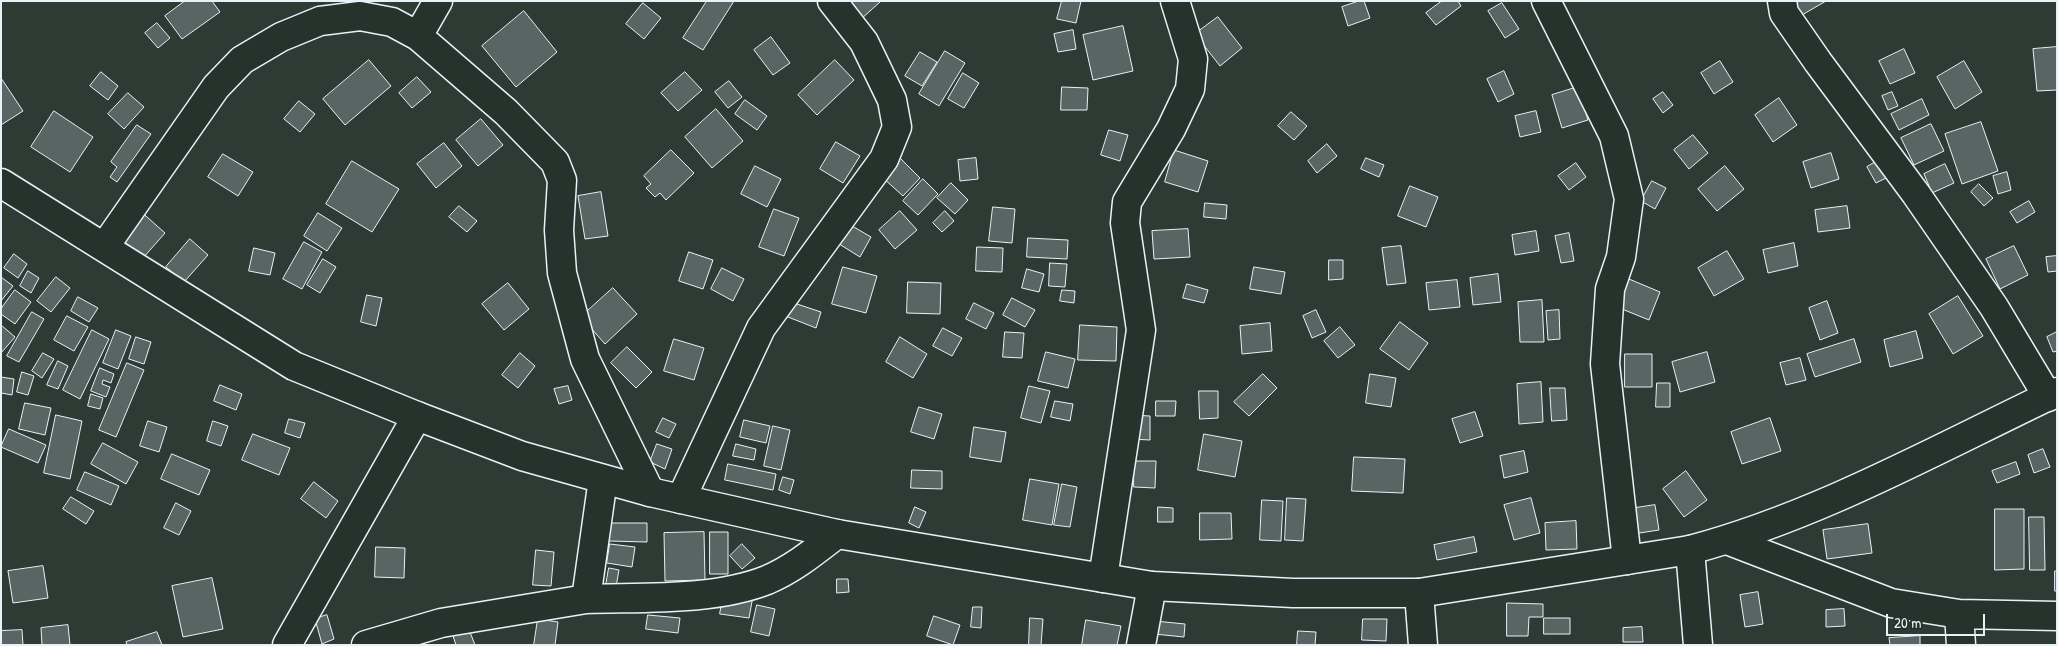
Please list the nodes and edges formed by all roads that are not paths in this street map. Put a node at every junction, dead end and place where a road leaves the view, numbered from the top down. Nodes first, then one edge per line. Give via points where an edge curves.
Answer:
1 (438, 1) edge
2 (832, 1) edge
3 (1175, 1) edge
4 (1546, 1) edge
5 (1782, 1) edge
6 (418, 36) junction
7 (1, 183) edge
8 (104, 246) junction
9 (2052, 394) edge
10 (417, 416) junction
11 (602, 479) junction
12 (650, 492) junction
13 (681, 498) junction
14 (837, 534) junction
15 (1727, 540) junction
16 (1690, 550) junction
17 (1627, 560) junction
18 (1103, 578) junction
19 (1152, 586) junction
20 (1419, 593) junction
21 (586, 599) junction
22 (1959, 614) junction
23 (2057, 616) edge
24 (287, 645) edge
25 (366, 645) edge
26 (1141, 645) edge
27 (1423, 645) edge
28 (1698, 645) edge
29 (1961, 645) edge

1 - 6 street
2 - 13 street via 864,42 892,100 897,127 879,166 761,328
3 - 18 street via 1193,59 1190,89 1171,129 1126,202 1125,223 1140,330
4 - 17 street via 1614,136 1629,199 1621,257 1610,289 1605,364
5 - 9 street via 1784,13 1916,194
6 - 8 street via 392,22 360,16 320,21 281,37 242,60 216,87
6 - 12 street via 506,112 560,170 562,273 585,360
7 - 8 street
8 - 10 street via 294,366
9 - 15 street via 1831,500
10 - 11 street via 522,456
10 - 24 street
11 - 12 street
11 - 21 street
12 - 13 street
13 - 14 street
14 - 18 street
14 - 21 street via 806,558 767,580 707,594
15 - 16 street
15 - 22 street via 1892,604
16 - 17 street
16 - 28 street
17 - 20 street
18 - 19 street
19 - 20 street via 1293,593
19 - 26 street
20 - 27 street
21 - 25 street via 441,623
22 - 23 street
22 - 29 street

